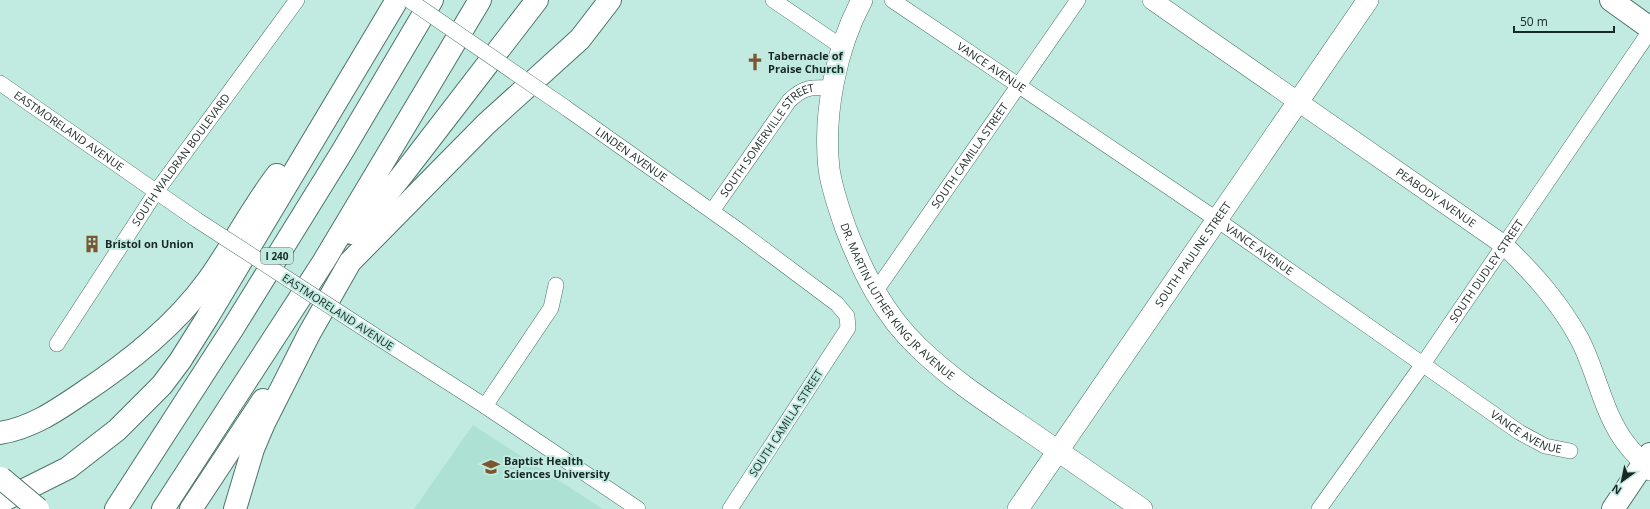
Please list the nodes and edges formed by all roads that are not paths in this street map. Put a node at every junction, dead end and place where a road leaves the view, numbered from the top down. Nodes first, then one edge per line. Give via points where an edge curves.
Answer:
1 (297, 0) edge
2 (397, 0) edge
3 (409, 0) edge
4 (432, 0) edge
5 (480, 0) edge
6 (537, 0) edge
7 (610, 0) edge
8 (773, 0) edge
9 (862, 0) edge
10 (892, 0) edge
11 (1078, 0) edge
12 (1152, 0) edge
13 (1368, 0) edge
14 (1611, 0) edge
15 (1650, 30) edge
16 (842, 47) junction
17 (355, 70) junction
18 (0, 83) edge
19 (1017, 86) junction
20 (833, 88) junction
21 (1298, 100) junction
22 (156, 192) junction
23 (712, 211) junction
24 (1216, 219) junction
25 (1504, 245) junction
26 (324, 261) junction
27 (556, 285) dead end
28 (875, 292) junction
29 (847, 316) joint
30 (309, 334) junction
31 (57, 344) dead end
32 (1423, 364) junction
33 (485, 406) junction
34 (0, 433) edge
35 (1058, 450) junction
36 (1570, 451) dead end
37 (1648, 463) edge
38 (1, 478) edge
39 (0, 502) edge
40 (38, 509) edge
41 (116, 509) edge
42 (163, 509) edge
43 (192, 509) edge
44 (235, 509) edge
45 (638, 509) edge
46 (730, 509) edge
47 (1018, 509) edge
48 (1142, 509) edge
49 (1319, 509) edge
50 (1613, 509) edge

1 - 22 street, SOUTH WALDRAN BOULEVARD
2 - 17 main road
3 - 23 street, LINDEN AVENUE, bridge
4 - 41 main road, I 240 via 233,328
5 - 26 main road
6 - 26 main road via 378,204
7 - 30 main road via 580,39 486,124 350,262
8 - 16 street
9 - 16 main road, DR. MARTIN LUTHER KING JR AVENUE
10 - 19 street, VANCE AVENUE
11 - 19 street, SOUTH CAMILLA STREET
12 - 21 street, PEABODY AVENUE
13 - 21 main road, SOUTH PAULINE STREET
14 - 15 main road
15 - 25 street, SOUTH DUDLEY STREET
16 - 20 main road, DR. MARTIN LUTHER KING JR AVENUE
17 - 34 main road via 265,190 209,279 173,322 108,376 68,403 31,424
17 - 39 main road via 207,318 162,385 117,430 68,468
18 - 22 street, EASTMORELAND AVENUE
19 - 24 street, VANCE AVENUE
19 - 28 street, SOUTH CAMILLA STREET
20 - 23 street, SOUTH SOMERVILLE STREET via 804,88 789,101
20 - 28 main road, DR. MARTIN LUTHER KING JR AVENUE via 828,144 829,168 835,199 860,266
21 - 24 main road, SOUTH PAULINE STREET
21 - 25 street, PEABODY AVENUE
22 - 31 street, SOUTH WALDRAN BOULEVARD
22 - 33 street, EASTMORELAND AVENUE, bridge
23 - 29 street, LINDEN AVENUE via 837,304
24 - 32 street, VANCE AVENUE
24 - 35 main road, SOUTH PAULINE STREET
25 - 32 street, SOUTH DUDLEY STREET
25 - 37 street, PEABODY AVENUE via 1536,276 1558,304 1580,341 1622,438
26 - 42 main road
27 - 33 street via 551,308
28 - 35 main road, DR. MARTIN LUTHER KING JR AVENUE via 903,331 919,348 962,385
29 - 46 street, SOUTH CAMILLA STREET via 848,328
30 - 43 main road
30 - 44 main road via 252,449
32 - 36 street, VANCE AVENUE via 1533,440 1545,446
32 - 49 street, SOUTH DUDLEY STREET
33 - 45 street, EASTMORELAND AVENUE
35 - 47 main road, SOUTH PAULINE STREET
35 - 48 main road, DR. MARTIN LUTHER KING JR AVENUE
37 - 50 main road
38 - 40 main road, bridge

